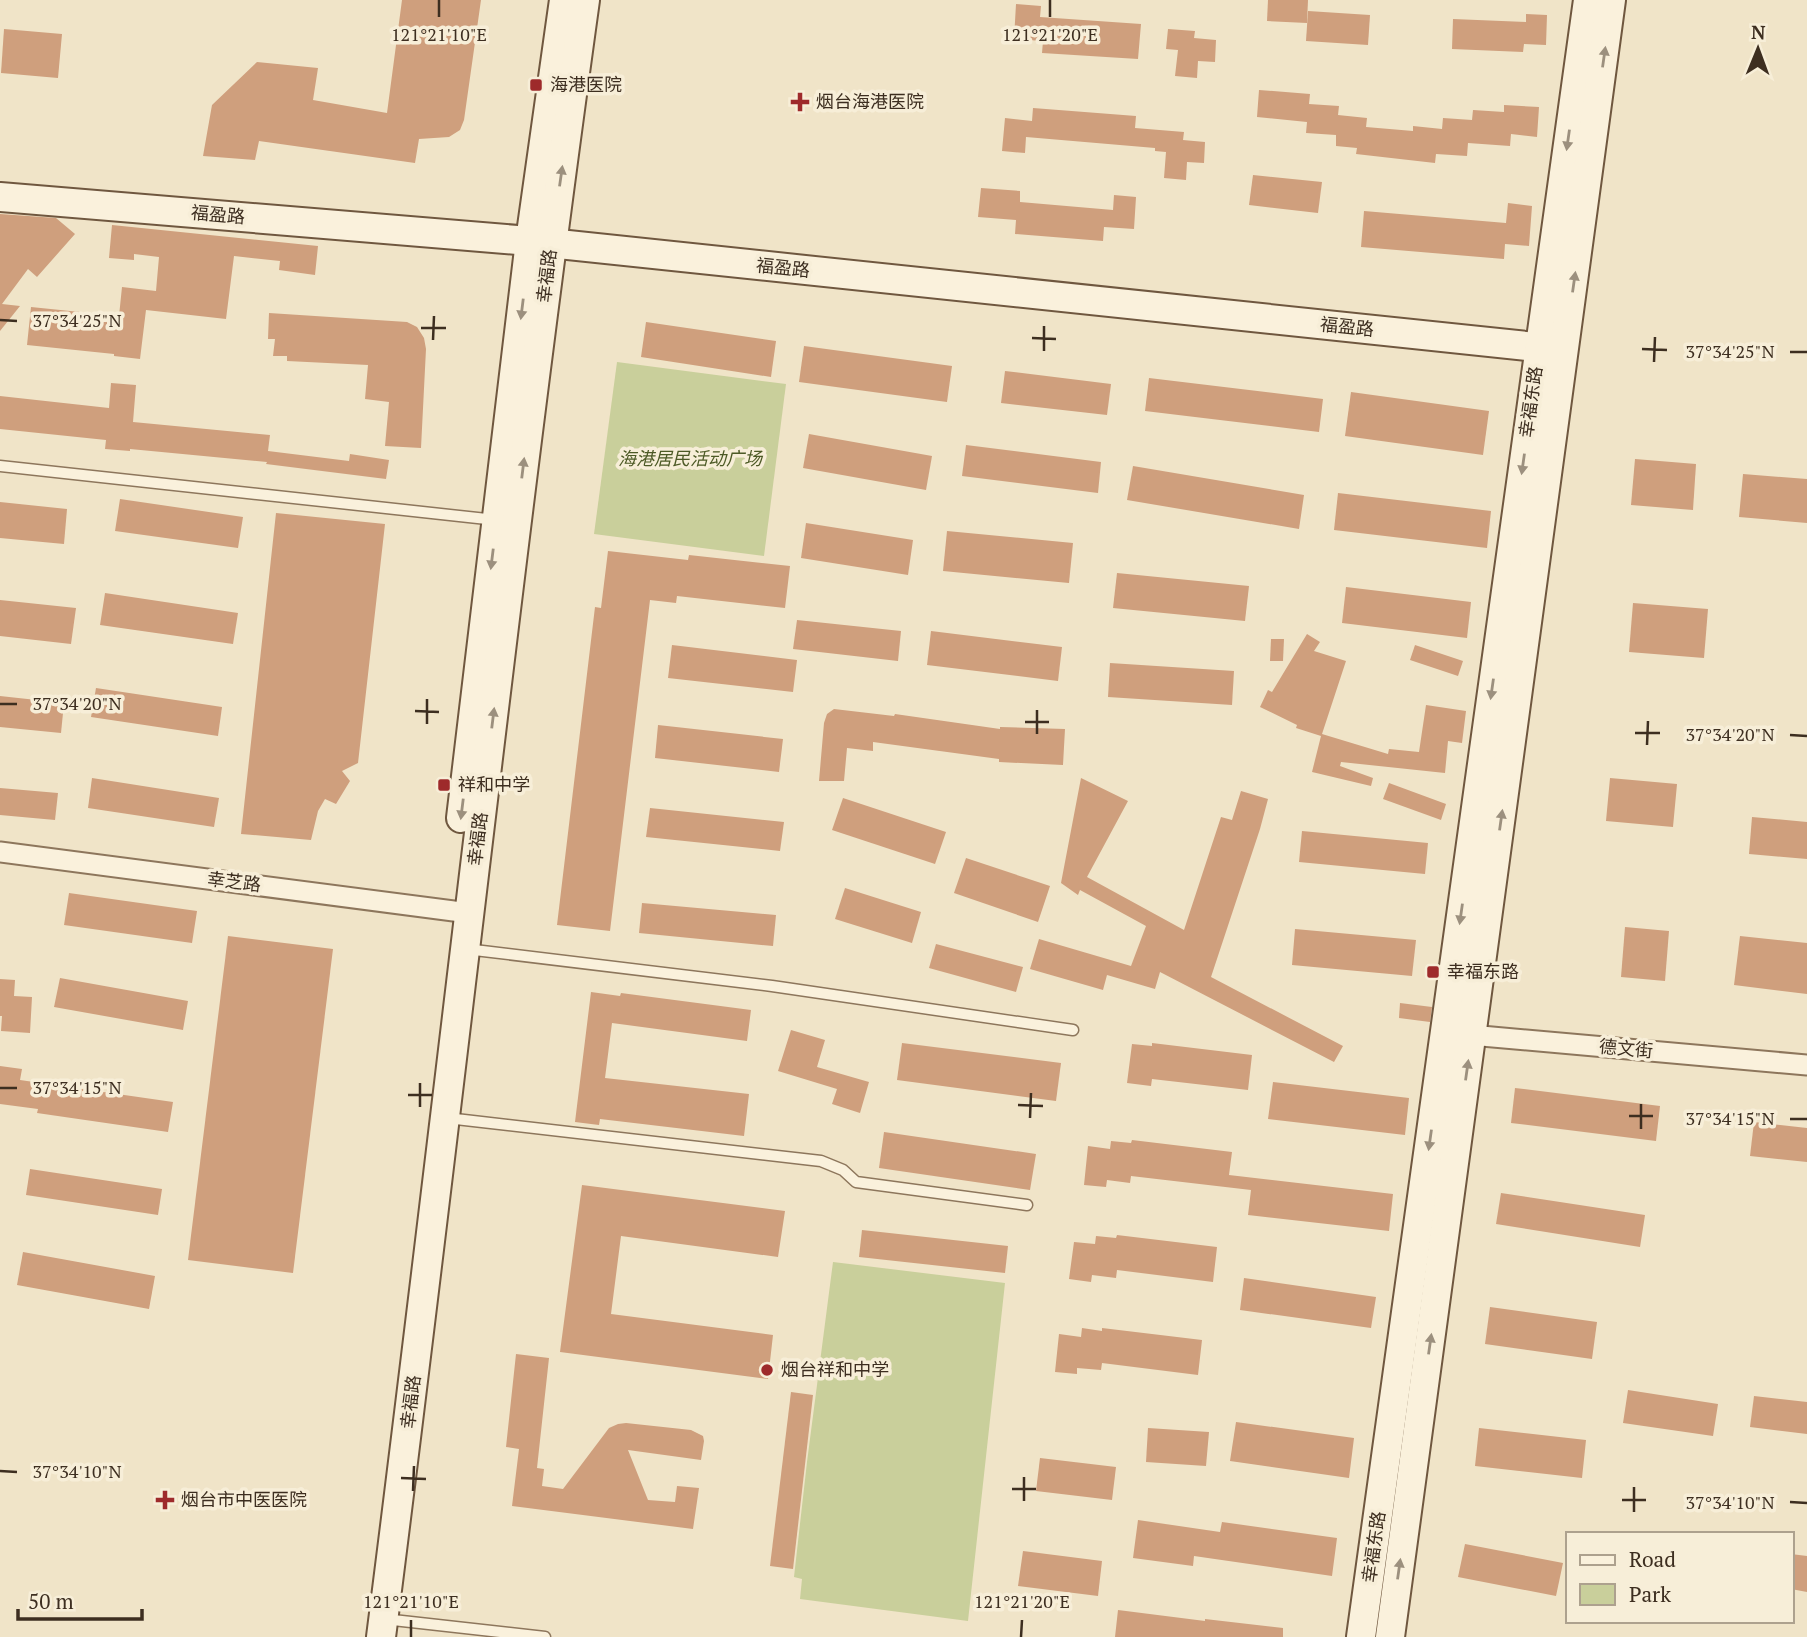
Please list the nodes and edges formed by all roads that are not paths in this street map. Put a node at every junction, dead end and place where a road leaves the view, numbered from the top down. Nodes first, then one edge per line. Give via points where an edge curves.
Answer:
1 (564, 0) edge
2 (585, 0) edge
3 (1588, 0) edge
4 (1611, 0) edge
5 (0, 197) edge
6 (540, 242) junction
7 (1552, 349) junction
8 (0, 467) edge
9 (496, 520) junction
10 (0, 852) edge
11 (459, 911) junction
12 (464, 949) junction
13 (1073, 1030) dead end
14 (1458, 1033) junction
15 (1807, 1065) edge
16 (445, 1118) junction
17 (1027, 1205) dead end
18 (376, 1631) edge
19 (545, 1637) edge
20 (1361, 1637) edge
21 (1390, 1637) edge

1 - 6 street, 幸福路
6 -> 2 street, 幸福路
3 -> 7 street, 幸福东路
7 -> 4 street, 幸福东路
5 - 6 street, 福盈路
6 - 7 street, 福盈路
6 -> 9 street, 幸福路
11 -> 6 street, 幸福路
7 - 14 street, 幸福东路
8 - 9 lane
9 -> 11 street, 幸福路
10 - 11 street, 幸芝路
11 - 12 street, 幸福路
11 - 18 street, 幸福路 via 400,1344
12 - 13 lane via 772,986
12 - 16 street, 幸福路
14 - 15 street, 德文街
14 -> 20 street, 幸福东路
21 -> 14 street, 幸福东路
16 - 17 lane via 821,1161 843,1170 856,1182
16 - 18 street, 幸福路 via 420,1333
18 - 19 lane

